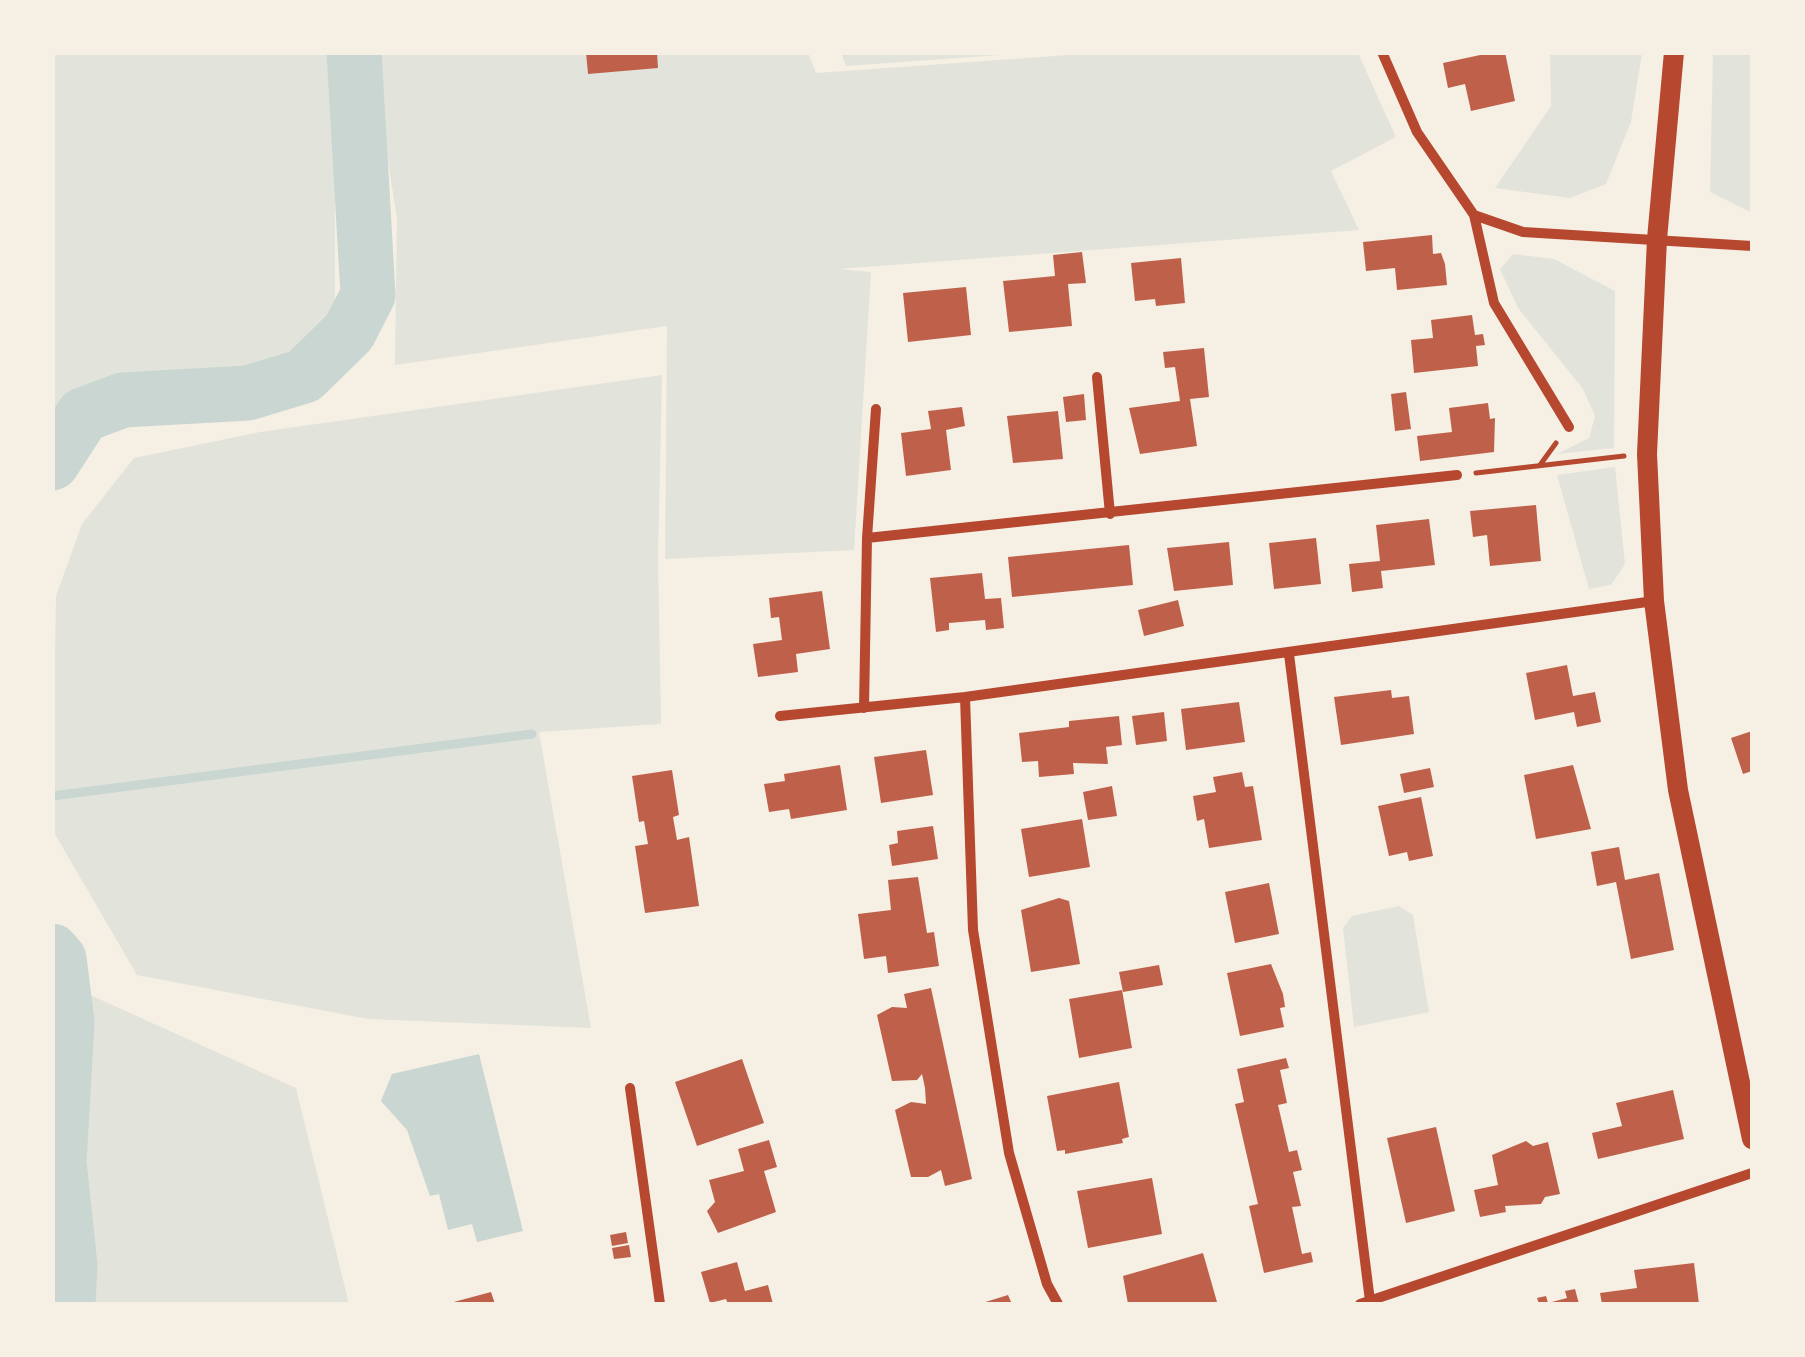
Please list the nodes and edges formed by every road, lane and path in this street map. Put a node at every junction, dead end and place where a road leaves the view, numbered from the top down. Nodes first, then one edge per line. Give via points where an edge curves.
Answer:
1 (1382, 52) edge
2 (1674, 52) edge
3 (1474, 215) junction
4 (1657, 238) junction
5 (1752, 246) edge
6 (1097, 376) dead end
7 (876, 409) dead end
8 (1569, 426) joint
9 (1646, 454) junction
10 (1540, 465) junction
11 (1457, 475) joint
12 (1110, 514) junction
13 (867, 538) junction
14 (1654, 601) junction
15 (1289, 654) junction
16 (965, 697) junction
17 (864, 708) junction
18 (780, 716) dead end
19 (630, 1088) dead end
20 (1752, 1140) edge
21 (1752, 1173) edge
22 (1365, 1303) edge
23 (660, 1304) edge
24 (1058, 1304) edge

1 - 3 street via 1417,132
2 - 4 main road
3 - 4 street via 1523,232
3 - 8 street via 1494,302
4 - 5 street
4 - 9 main road
6 - 12 street
7 - 13 street
8 - 10 path
9 - 10 path
9 - 14 main road
10 - 11 path
11 - 12 street
12 - 13 street
13 - 17 street
14 - 15 street
14 - 20 main road via 1678,790
15 - 16 street
15 - 22 street
16 - 17 street
16 - 24 street via 973,930 1009,1153
17 - 18 street
19 - 23 street
21 - 22 street

